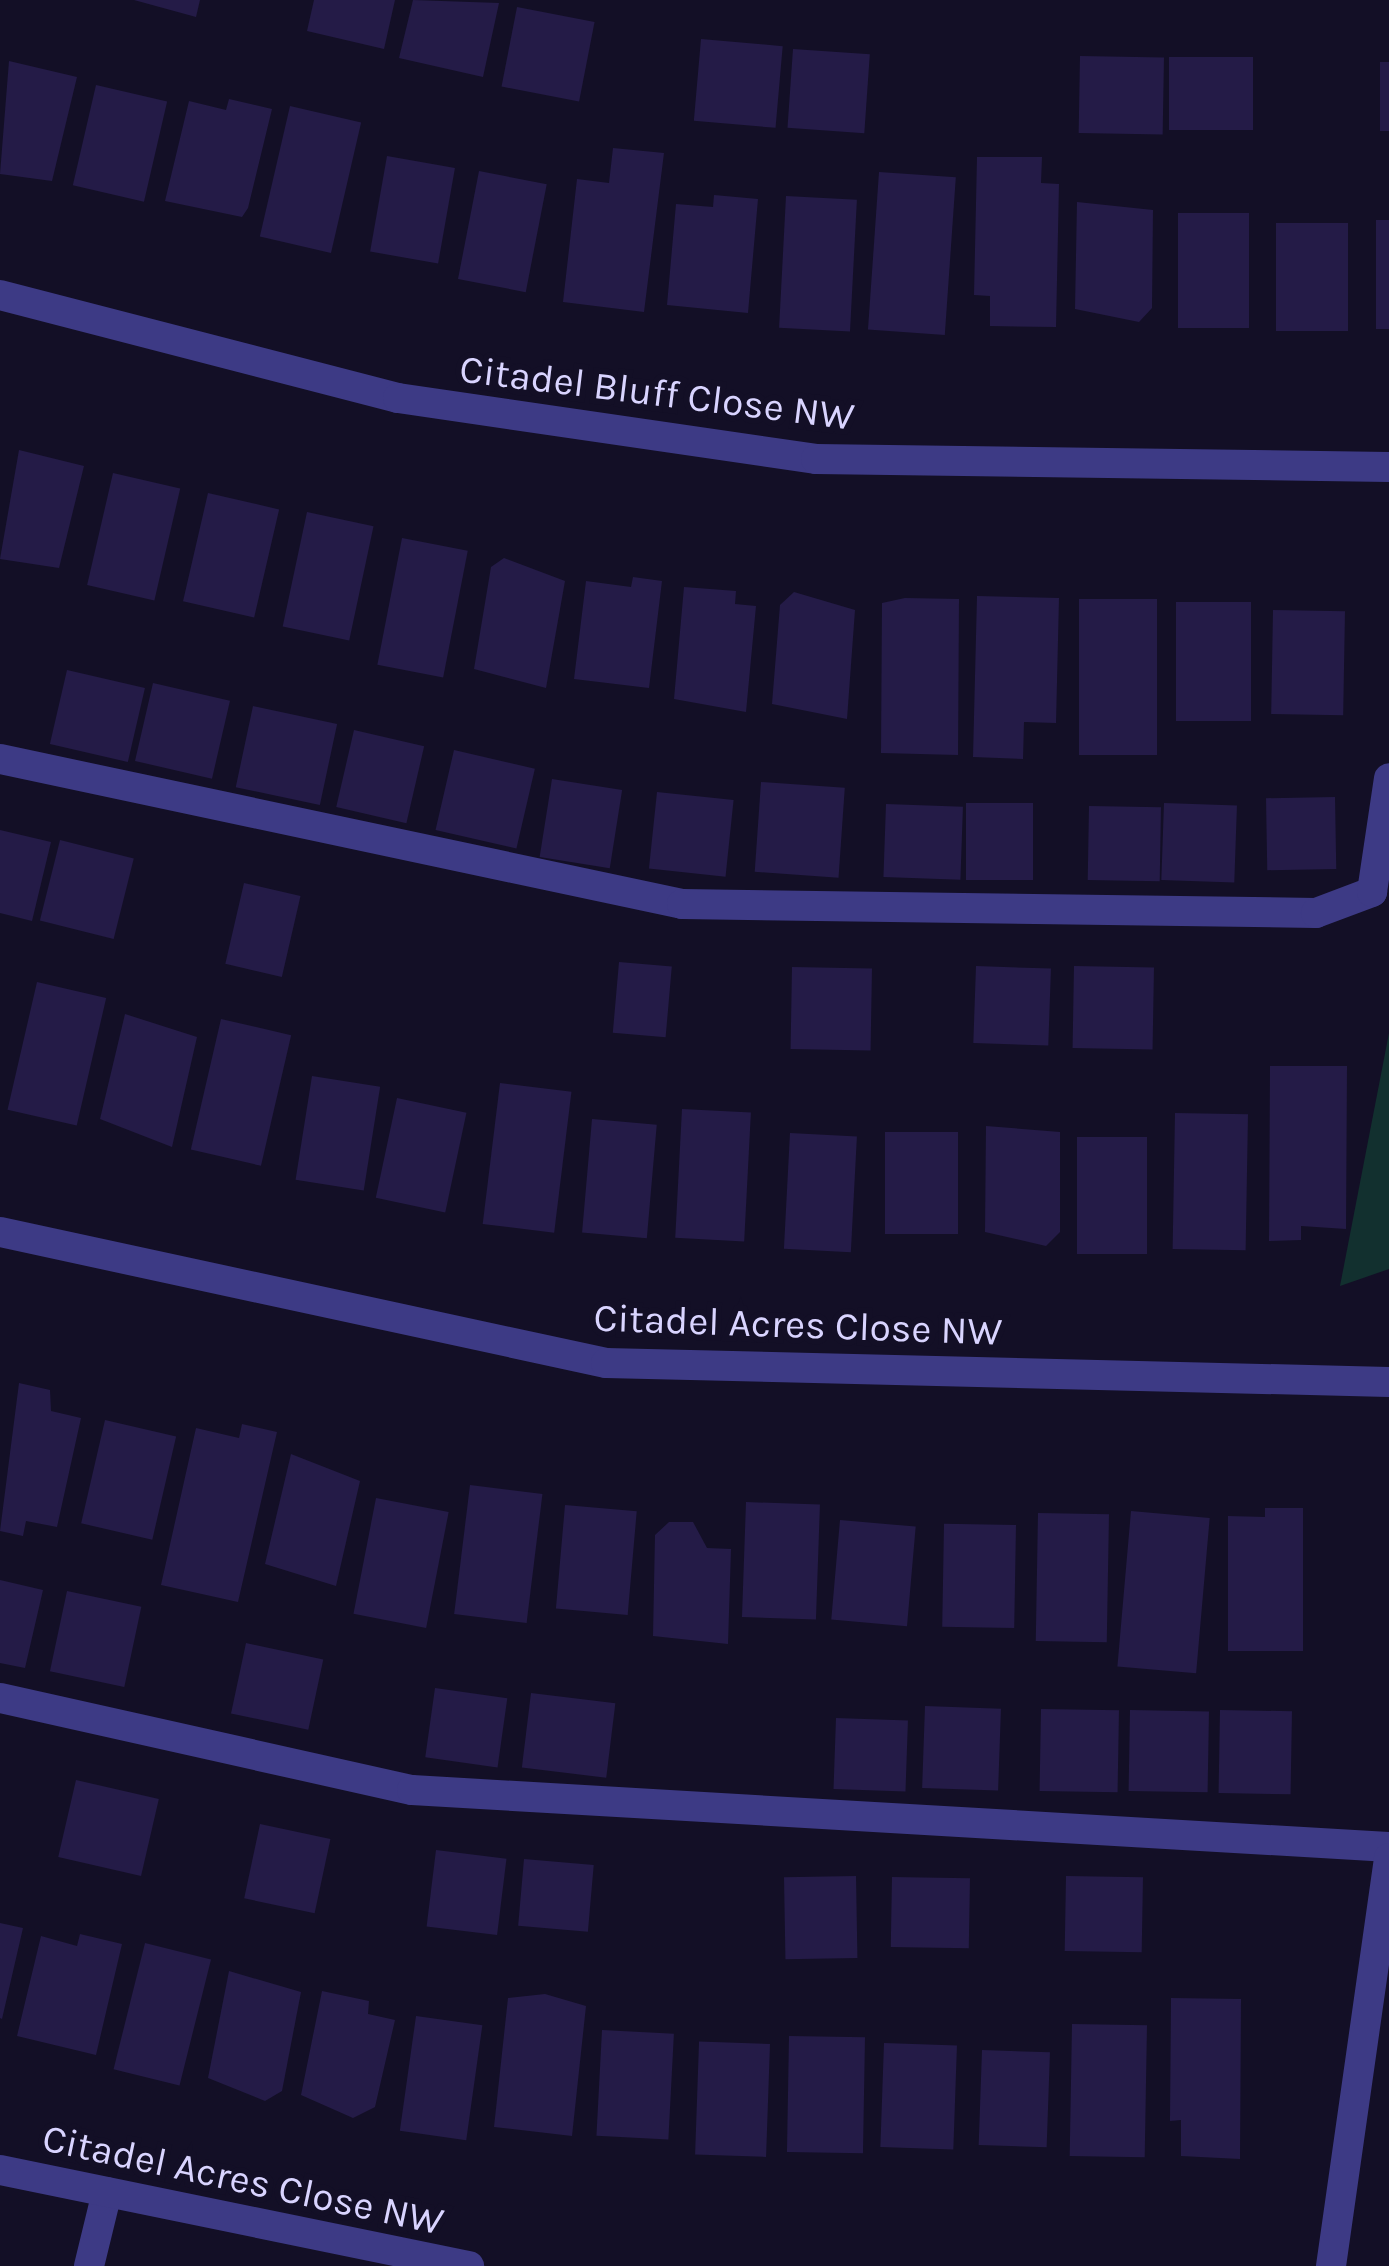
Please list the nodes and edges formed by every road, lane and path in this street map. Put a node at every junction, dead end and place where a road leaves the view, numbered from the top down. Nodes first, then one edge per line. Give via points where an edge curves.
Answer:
1 (0, 295) edge
2 (1389, 467) edge
3 (0, 759) edge
4 (1389, 778) edge
5 (0, 1232) edge
6 (1389, 1382) edge
7 (0, 1698) edge
8 (1389, 1847) edge
9 (1389, 1858) edge
10 (0, 2170) edge
11 (106, 2192) junction
12 (89, 2266) edge
13 (470, 2266) edge
14 (1330, 2266) edge

1 - 2 street, Citadel Bluff Close NW via 398,398 816,459
3 - 4 street via 682,904 1316,913 1372,892
5 - 6 street, Citadel Acres Close NW via 606,1363
7 - 8 street via 412,1790
9 - 14 street
10 - 11 street, Citadel Acres Close NW
11 - 12 street
11 - 13 street, Citadel Acres Close NW

